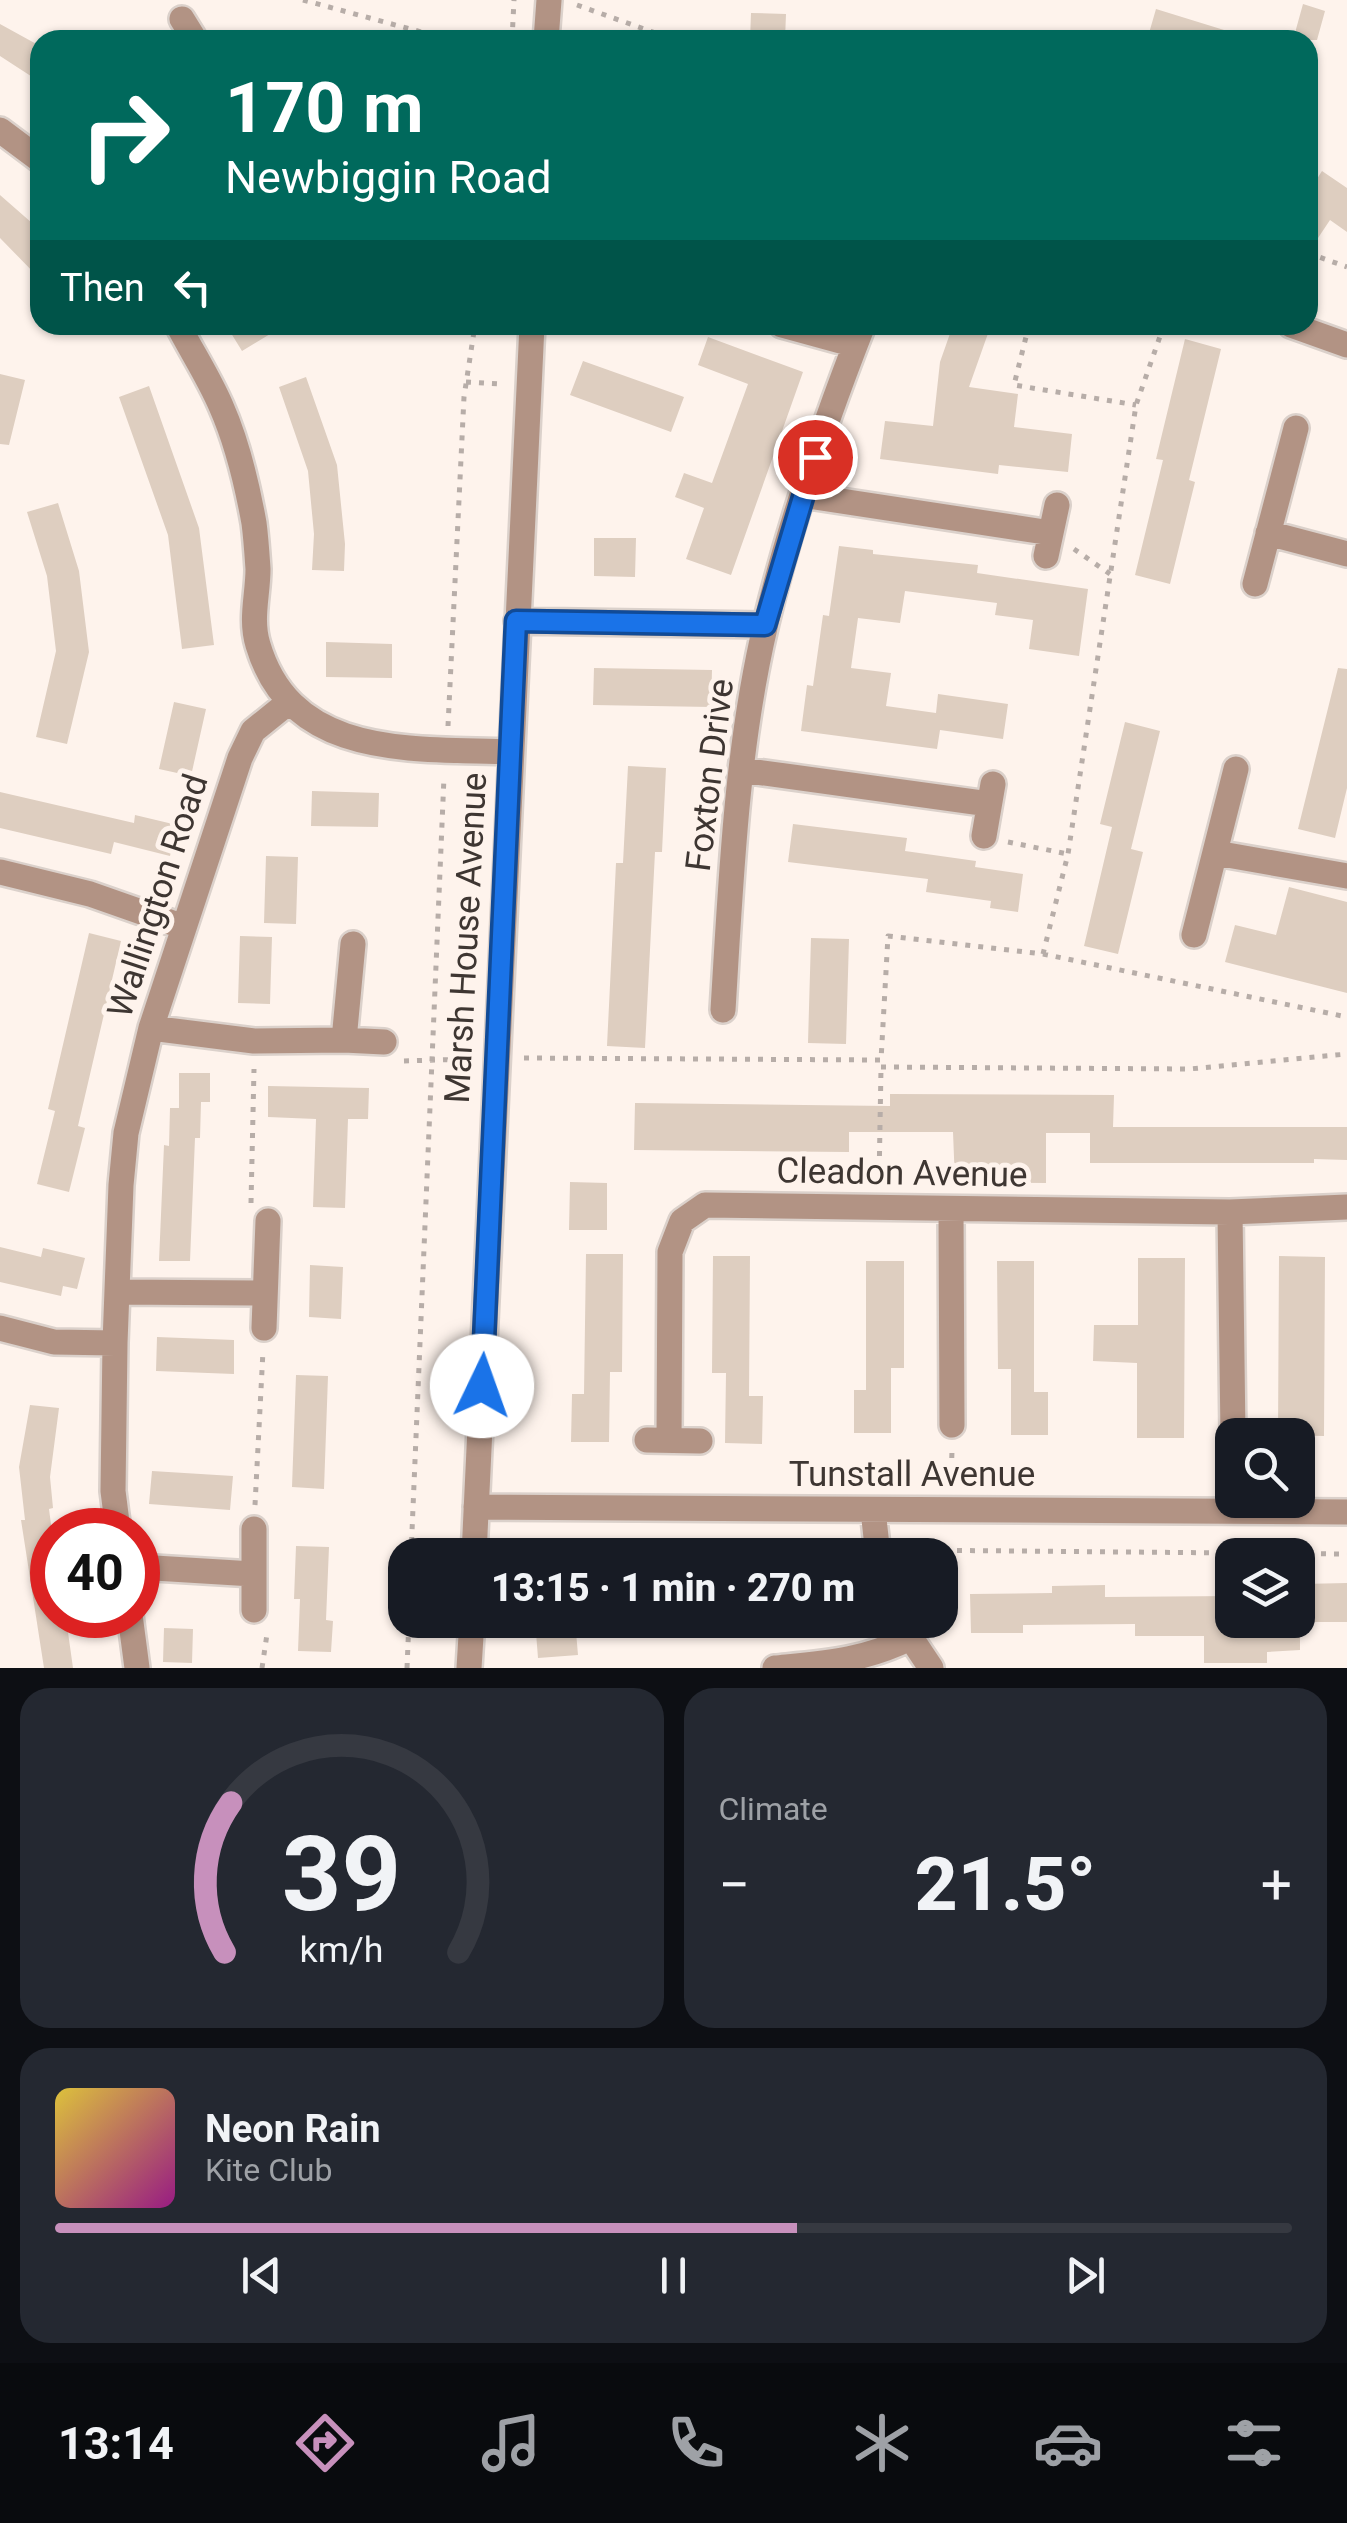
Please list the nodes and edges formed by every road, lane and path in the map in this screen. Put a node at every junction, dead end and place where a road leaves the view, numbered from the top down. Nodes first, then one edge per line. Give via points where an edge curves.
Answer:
1 (303, 0) edge
2 (514, 0) edge
3 (549, 1) edge
4 (404, 30) edge
5 (512, 30) edge
6 (547, 30) edge
7 (648, 30) edge
8 (0, 130) edge
9 (30, 152) edge
10 (1318, 256) edge
11 (1347, 266) edge
12 (183, 335) edge
13 (473, 335) edge
14 (531, 335) edge
15 (859, 335) edge
16 (1026, 335) edge
17 (1161, 335) edge
18 (1318, 335) edge
19 (1347, 345) edge
20 (1136, 406) junction
21 (1296, 428) dead end
22 (802, 495) junction
23 (1057, 505) dead end
24 (1268, 533) junction
25 (1049, 544) junction
26 (1347, 554) edge
27 (1111, 575) junction
28 (1255, 584) dead end
29 (516, 621) junction
30 (765, 625) junction
31 (288, 702) junction
32 (448, 707) dead end
33 (510, 752) junction
34 (1236, 769) dead end
35 (742, 770) junction
36 (442, 793) dead end
37 (991, 794) junction
38 (984, 836) dead end
39 (1216, 853) junction
40 (1068, 854) junction
41 (0, 872) edge
42 (1347, 876) edge
43 (184, 927) junction
44 (1194, 935) dead end
45 (354, 944) dead end
46 (1043, 954) junction
47 (723, 1010) dead end
48 (1347, 1017) edge
49 (151, 1028) junction
50 (344, 1040) junction
51 (254, 1041) junction
52 (384, 1042) joint
53 (1347, 1054) edge
54 (497, 1058) junction
55 (432, 1062) junction
56 (881, 1064) junction
57 (1347, 1207) edge
58 (878, 1208) junction
59 (951, 1210) junction
60 (1230, 1212) junction
61 (268, 1221) joint
62 (118, 1292) junction
63 (266, 1293) junction
64 (0, 1328) edge
65 (264, 1328) joint
66 (115, 1343) junction
67 (1233, 1418) edge
68 (954, 1424) joint
69 (700, 1441) dead end
70 (1215, 1506) edge
71 (476, 1507) junction
72 (115, 1508) edge
73 (951, 1508) junction
74 (873, 1510) junction
75 (1315, 1510) edge
76 (1347, 1512) edge
77 (254, 1530) joint
78 (413, 1538) edge
79 (475, 1538) edge
80 (876, 1538) edge
81 (958, 1552) edge
82 (1347, 1554) edge
83 (160, 1568) edge
84 (253, 1574) junction
85 (254, 1610) dead end
86 (133, 1638) edge
87 (408, 1638) edge
88 (471, 1638) edge
89 (895, 1638) edge
90 (911, 1638) edge
91 (137, 1668) edge
92 (407, 1668) edge
93 (470, 1668) edge
94 (775, 1668) edge
95 (930, 1668) edge

1 - 4 path
2 - 5 path
3 - 6 street
3 - 7 path
8 - 9 street
10 - 11 path
12 - 31 street via 222,406 240,460 254,524 258,645
13 - 32 path via 464,398
14 - 29 street, Marsh House Avenue
15 - 22 street, Foxton Drive
16 - 20 path via 1014,385
17 - 20 path
18 - 19 street
20 - 27 path
21 - 24 street
22 - 25 street
22 - 30 street, Foxton Drive
23 - 25 street
24 - 26 street
24 - 28 street
25 - 27 path
27 - 40 path
29 - 30 street
29 - 33 street, Marsh House Avenue
30 - 35 street, Foxton Drive
31 - 33 street via 356,742
31 - 43 street, Wallington Road via 253,731 240,758
33 - 54 street, Marsh House Avenue
34 - 39 street
35 - 37 street
35 - 47 street, Foxton Drive
36 - 55 path
37 - 38 street
37 - 40 path via 1008,843
39 - 42 street
39 - 44 street
40 - 46 path
41 - 43 street
43 - 49 street, Wallington Road
45 - 50 street
46 - 48 path
46 - 56 path via 888,936
49 - 51 street
49 - 62 street, Wallington Road via 126,1133
50 - 51 street
50 - 52 street
51 - 61 path via 250,1221
52 - 55 path via 384,1060
53 - 56 path via 1188,1069
54 - 55 path
54 - 56 path
54 - 71 street, Marsh House Avenue
55 - 78 path
56 - 58 path
57 - 60 street, Cleadon Avenue
58 - 59 street, Cleadon Avenue
58 - 69 street, Cleadon Avenue via 705,1205 682,1221 670,1252 658,1440
59 - 60 street, Cleadon Avenue
59 - 68 street
60 - 67 street
61 - 63 street
62 - 63 street
62 - 66 street, Wallington Road
63 - 65 street
64 - 66 street via 54,1342
65 - 77 path
66 - 72 street, Wallington Road
68 - 73 path
70 - 73 street, Tunstall Avenue
71 - 74 street, Tunstall Avenue
71 - 79 street, Marsh House Avenue
73 - 74 street, Tunstall Avenue
74 - 80 street
75 - 76 street, Tunstall Avenue
77 - 84 street
81 - 82 path
83 - 84 street
84 - 85 street
86 - 91 street
87 - 92 path
88 - 93 street
89 - 94 street via 879,1653 852,1661
90 - 95 street

